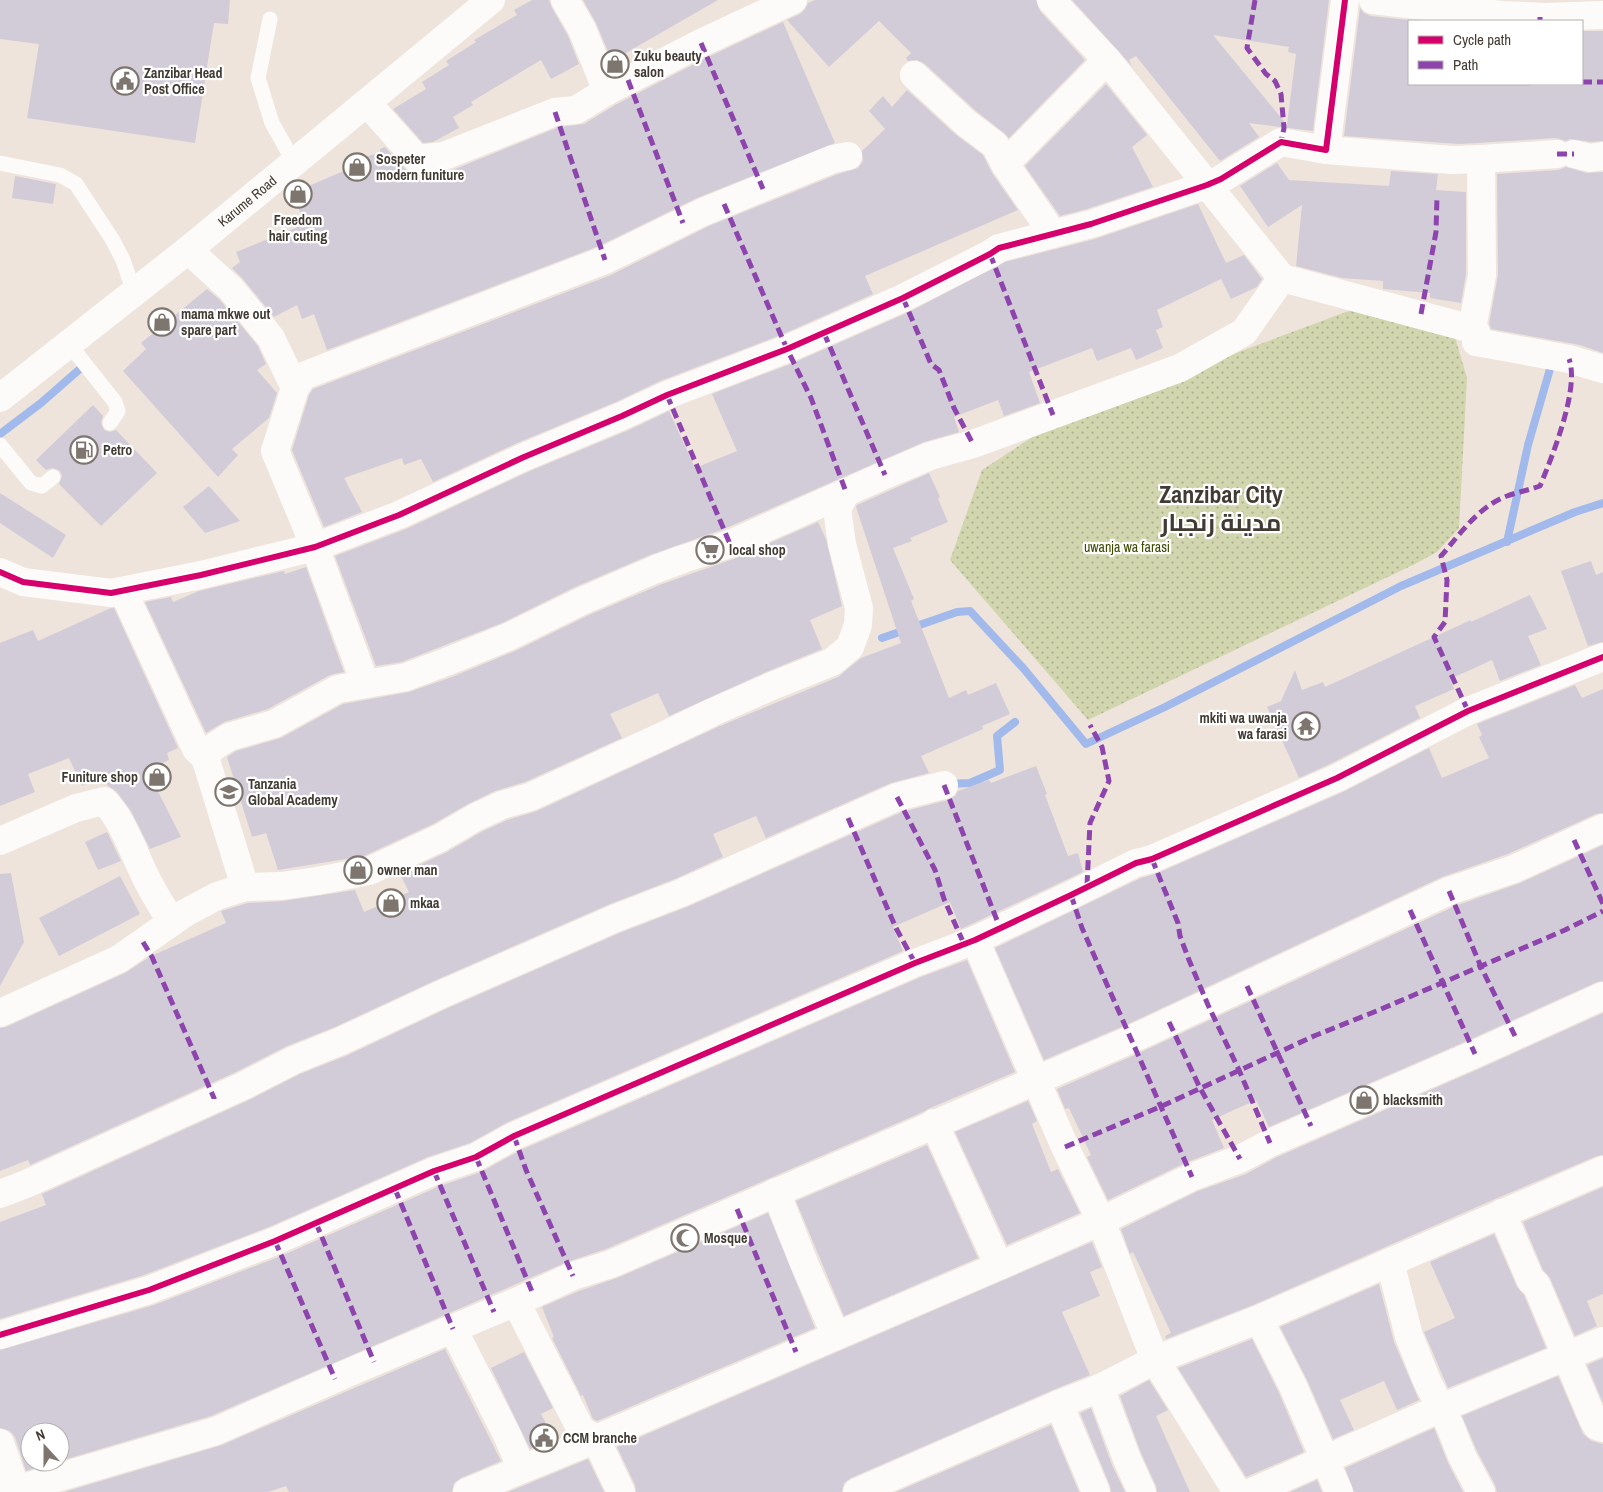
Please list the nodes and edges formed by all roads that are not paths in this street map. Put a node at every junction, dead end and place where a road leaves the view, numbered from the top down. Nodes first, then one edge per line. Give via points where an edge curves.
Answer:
1 (491, 0) edge
2 (565, 0) edge
3 (793, 0) edge
4 (1051, 0) edge
5 (1345, 0) edge
6 (1373, 0) edge
7 (1603, 15) edge
8 (270, 19) dead end
9 (1107, 60) junction
10 (914, 75) dead end
11 (607, 91) junction
12 (367, 103) junction
13 (1326, 150) junction
14 (848, 156) dead end
15 (1603, 156) edge
16 (1481, 160) junction
17 (0, 162) edge
18 (294, 162) junction
19 (1005, 164) junction
20 (1207, 185) junction
21 (1053, 234) junction
22 (188, 250) junction
23 (1282, 278) junction
24 (134, 292) junction
25 (1472, 329) junction
26 (69, 344) junction
27 (1603, 369) edge
28 (295, 388) junction
29 (0, 398) edge
30 (110, 423) dead end
31 (1, 446) edge
32 (53, 477) dead end
33 (846, 492) junction
34 (315, 547) junction
35 (0, 572) edge
36 (123, 591) junction
37 (1603, 657) edge
38 (365, 683) junction
39 (204, 757) junction
40 (944, 785) dead end
41 (1603, 828) edge
42 (0, 841) edge
43 (245, 887) junction
44 (170, 923) junction
45 (975, 940) junction
46 (1603, 996) edge
47 (0, 1012) edge
48 (1036, 1081) junction
49 (934, 1123) junction
50 (1603, 1170) edge
51 (776, 1192) junction
52 (0, 1194) edge
53 (1502, 1213) junction
54 (1101, 1221) junction
55 (1390, 1262) junction
56 (999, 1266) junction
57 (516, 1302) junction
58 (1259, 1319) junction
59 (453, 1329) junction
60 (0, 1335) edge
61 (836, 1336) junction
62 (1603, 1341) edge
63 (1568, 1356) junction
64 (1155, 1360) junction
65 (1100, 1388) junction
66 (1059, 1404) junction
67 (1440, 1408) junction
68 (1603, 1428) edge
69 (596, 1440) junction
70 (0, 1442) edge
71 (1326, 1459) junction
72 (522, 1469) junction
73 (14, 1491) edge
74 (467, 1492) edge
75 (621, 1492) edge
76 (857, 1492) edge
77 (1096, 1492) edge
78 (1142, 1492) edge
79 (1237, 1492) edge
80 (1252, 1492) edge
81 (1339, 1492) edge
82 (1481, 1492) edge

1 - 12 street, Karume Road
2 - 11 street via 582,29
3 - 11 street
4 - 9 street
5 - 13 street
6 - 7 street via 1502,14
8 - 18 lane via 258,78 272,123
9 - 19 street
9 - 20 street
10 - 19 street via 995,145
11 - 12 street via 576,110 555,112 444,156 417,159
12 - 18 street, Karume Road
13 - 16 street
13 - 20 street via 1281,142
14 - 28 street via 824,162 703,212 605,260 302,376
15 - 16 street via 1590,158 1565,154
16 - 25 street via 1482,276
17 - 24 lane via 60,175 76,184 120,253
18 - 22 street, Karume Road
19 - 21 street
20 - 21 street
20 - 23 street
21 - 34 street via 999,248 903,298 787,349 667,395 524,456 398,515
22 - 24 street, Karume Road
22 - 28 street via 231,289 271,338
23 - 25 street
23 - 33 street via 1244,332 1180,368 973,444 930,456
24 - 26 street, Karume Road
25 - 27 street via 1476,332 1476,342 1569,359
26 - 29 street, Karume Road
26 - 30 lane via 115,402 118,412
28 - 34 street via 275,452
31 - 32 lane via 31,483 42,486
33 - 38 street via 730,544 683,559 582,601 508,637 406,676
33 - 43 street via 837,509 842,544 859,608 858,625 850,647 832,662 712,712 530,797 502,805 369,871 280,886
34 - 36 street
34 - 38 street
35 - 36 street via 23,582 111,593
36 - 39 street via 196,749
37 - 45 street via 1468,711 1337,778 1152,859 1136,862
38 - 39 street via 338,689 274,724 229,737
39 - 43 street
40 - 52 street via 897,798 536,953
41 - 48 street via 1514,869 1449,891 1208,1005
42 - 44 street via 76,808 104,801 119,823
43 - 44 street via 217,896
44 - 47 street via 119,959
45 - 48 street
45 - 60 street via 514,1136 476,1157 434,1171 275,1242 149,1290
46 - 54 street via 1240,1159 1192,1177
48 - 49 street
48 - 54 street
49 - 51 street
49 - 56 street
50 - 53 street
51 - 57 street
51 - 61 street
53 - 55 street
53 - 63 street
54 - 56 street
54 - 64 street
55 - 58 street
55 - 67 street via 1409,1336
56 - 61 street
57 - 59 street
57 - 69 street via 581,1430
58 - 64 street
58 - 71 street
59 - 72 street
59 - 73 street via 216,1431
61 - 69 street
62 - 63 street
63 - 67 street
63 - 68 street via 1597,1426
64 - 65 street
64 - 79 street
65 - 66 street
65 - 78 street
66 - 76 street
66 - 77 street
67 - 71 street
67 - 82 street
69 - 72 street
69 - 75 street
70 - 73 street
71 - 80 street
71 - 81 street
72 - 74 street

